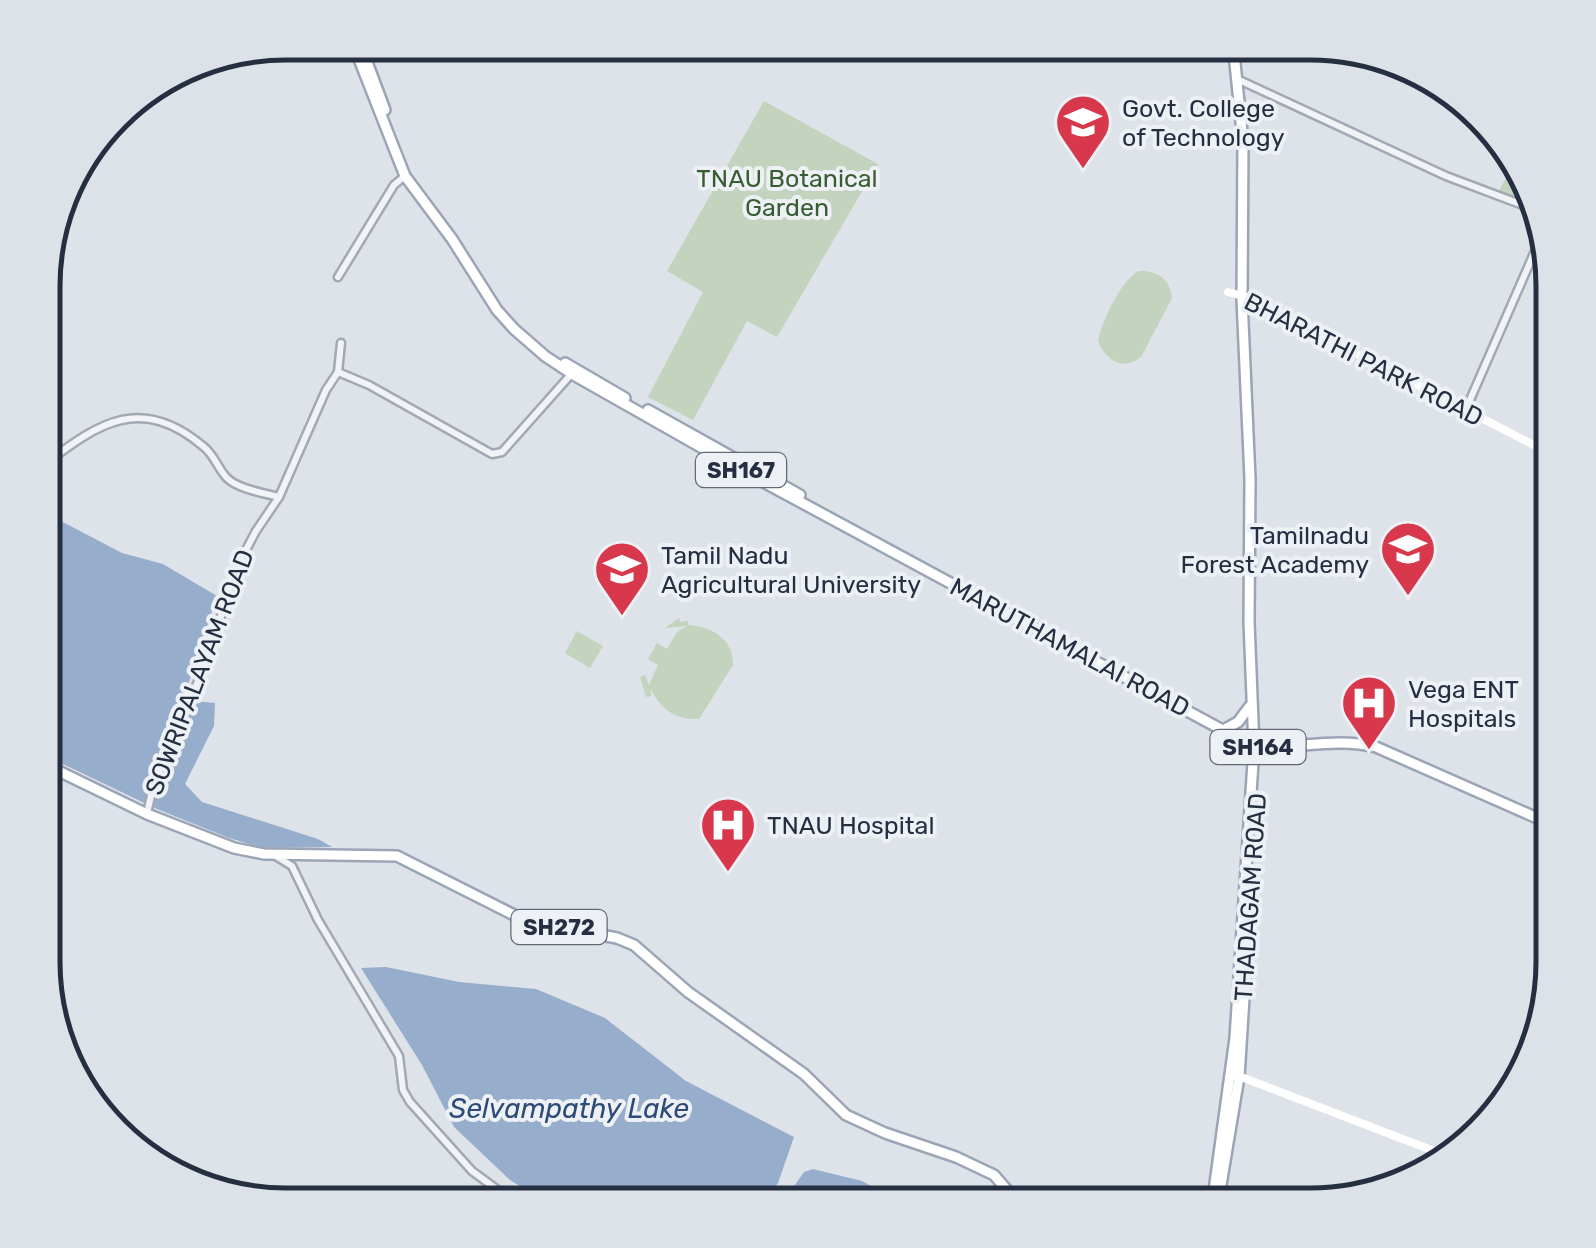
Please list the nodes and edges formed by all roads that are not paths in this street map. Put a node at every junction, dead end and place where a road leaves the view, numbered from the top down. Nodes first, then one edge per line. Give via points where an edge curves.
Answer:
1 (363, 60) edge
2 (363, 60) edge
3 (1235, 60) edge
4 (1238, 80) junction
5 (405, 176) junction
6 (1520, 204) edge
7 (1534, 254) edge
8 (338, 277) dead end
9 (1228, 292) dead end
10 (1244, 293) junction
11 (341, 343) dead end
12 (338, 372) junction
13 (573, 372) junction
14 (1466, 409) junction
15 (1536, 446) edge
16 (60, 454) edge
17 (279, 498) junction
18 (1251, 702) junction
19 (1228, 728) junction
20 (1253, 747) junction
21 (60, 772) edge
22 (147, 814) junction
23 (1536, 818) edge
24 (273, 854) junction
25 (1235, 1075) junction
26 (1434, 1151) edge
27 (496, 1188) edge
28 (1005, 1188) edge
29 (1218, 1188) edge

1 - 5 main road, MARUTHAMALAI ROAD / SH167
2 - 13 main road, MARUTHAMALAI ROAD / SH167 via 410,173 508,316
3 - 4 main road, THADAGAM ROAD / SH164
4 - 6 street
4 - 10 main road, THADAGAM ROAD / SH164
5 - 8 street
5 - 13 main road, MARUTHAMALAI ROAD / SH167 via 505,319
7 - 14 street
9 - 10 main road, BHARATHI PARK ROAD
10 - 14 main road, BHARATHI PARK ROAD
10 - 18 main road, THADAGAM ROAD / SH164
10 - 20 main road, THADAGAM ROAD / SH164 via 1254,490
11 - 12 street, SOWRIPALAYAM ROAD
12 - 13 street via 492,454 502,452
12 - 17 street, SOWRIPALAYAM ROAD
13 - 19 main road, MARUTHAMALAI ROAD / SH167
13 - 20 main road, MARUTHAMALAI ROAD / SH167
14 - 15 main road, BHARATHI PARK ROAD
16 - 17 street via 102,424 127,416 153,419 202,444 232,482
17 - 22 street, SOWRIPALAYAM ROAD via 238,565
18 - 19 main road
18 - 20 main road, THADAGAM ROAD / SH164
19 - 20 main road, MARUTHAMALAI ROAD / SH167
20 - 23 main road via 1355,742
20 - 25 main road, THADAGAM ROAD / SH164
21 - 22 main road, SH272
22 - 24 main road, SH272 via 234,848
24 - 27 street via 292,866 399,1056 410,1102 462,1162
24 - 28 main road, SH272 via 397,856 526,921 634,945 804,1074 846,1115 956,1157
25 - 26 main road
25 - 29 main road, THADAGAM ROAD / SH164

